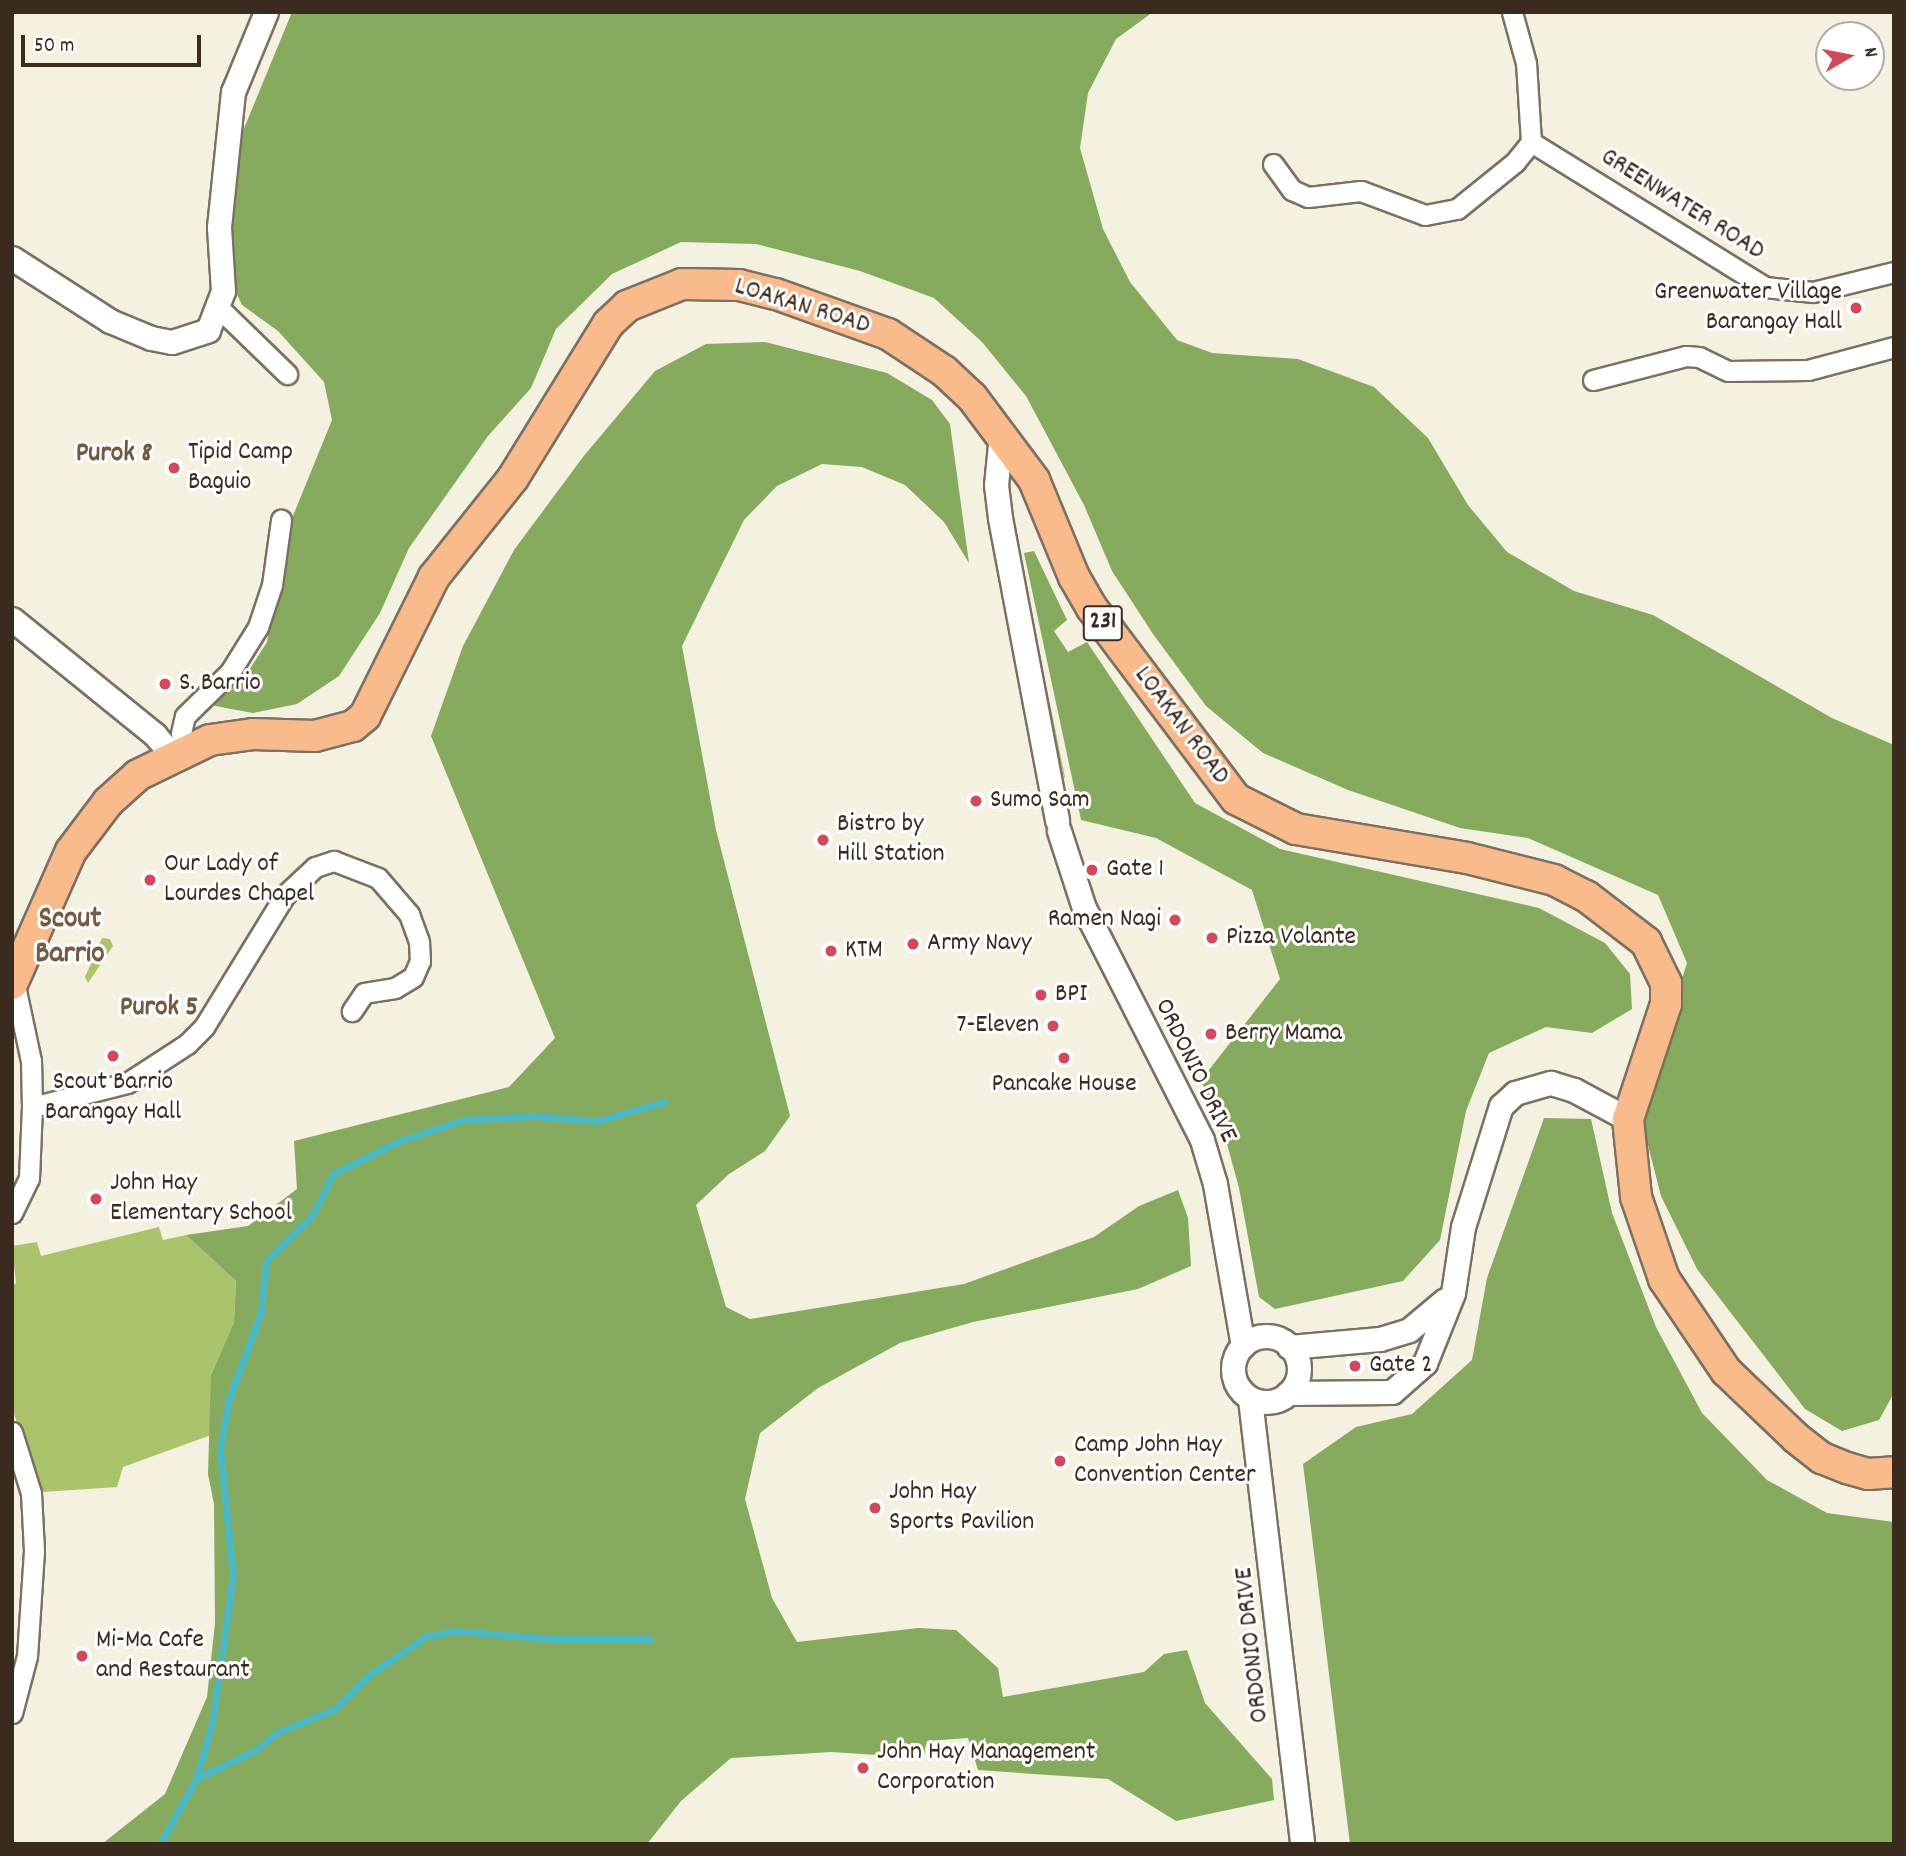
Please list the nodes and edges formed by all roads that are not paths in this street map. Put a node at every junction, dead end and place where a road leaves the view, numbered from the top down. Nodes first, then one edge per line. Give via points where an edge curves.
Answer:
1 (265, 12) edge
2 (1512, 12) edge
3 (1531, 142) junction
4 (1273, 164) dead end
5 (12, 258) edge
6 (1894, 272) edge
7 (219, 308) junction
8 (1894, 347) edge
9 (287, 374) dead end
10 (1593, 380) dead end
11 (1001, 434) junction
12 (281, 520) dead end
13 (12, 619) edge
14 (179, 753) junction
15 (13, 983) edge
16 (352, 1011) dead end
17 (32, 1107) junction
18 (1628, 1119) junction
19 (32, 1151) junction
20 (12, 1178) edge
21 (12, 1213) edge
22 (1452, 1293) junction
23 (1243, 1346) junction
24 (1289, 1346) junction
25 (1288, 1393) junction
26 (1250, 1399) junction
27 (12, 1432) edge
28 (1894, 1472) edge
29 (12, 1713) edge
30 (1302, 1844) edge

1 - 7 street via 233,92 219,227
2 - 3 street via 1526,63
3 - 4 street via 1515,162 1466,203 1437,216 1361,191 1299,195
3 - 6 street, GREENWATER ROAD via 1765,287 1813,292
5 - 7 street via 110,321 151,338 191,339 208,330
7 - 9 street
8 - 10 street via 1808,370 1728,371 1686,356
11 - 14 main road, LOAKAN ROAD / 231 via 944,371 878,330 739,285 682,284 653,292 608,324 543,434 434,577 365,716 336,732 234,735
11 - 18 main road, LOAKAN ROAD / 231 via 1034,480 1074,577 1092,608 1236,799 1296,829 1467,858 1554,880 1609,911 1646,942 1666,983 1666,1004
11 - 23 street, ORDONIO DRIVE via 996,485 1000,518 1058,826 1084,908 1202,1140 1215,1184
12 - 14 street via 272,585 258,627 230,672 185,716
13 - 14 street
14 - 15 main road, LOAKAN ROAD / 231 via 138,775 86,828 59,873
15 - 17 street via 31,1061
16 - 17 street via 364,993 395,988 413,977 420,961 419,942 408,914 378,877 334,862 315,867 285,895 204,1027 187,1044 127,1083
17 - 19 street
18 - 22 street via 1551,1083 1533,1085 1502,1106 1463,1227
18 - 28 main road, LOAKAN ROAD / 231 via 1636,1197 1647,1237 1664,1279 1704,1342 1768,1413 1822,1458 1868,1474
19 - 20 street
19 - 21 street via 29,1178
22 - 24 street via 1409,1331 1349,1345
22 - 25 street via 1425,1363 1392,1392
23 - 24 street via 1271,1337
23 - 26 street, ORDONIO DRIVE via 1234,1374
24 - 25 street via 1298,1366
25 - 26 street via 1270,1402
26 - 30 street, ORDONIO DRIVE
27 - 29 street via 30,1493 34,1552 27,1656

